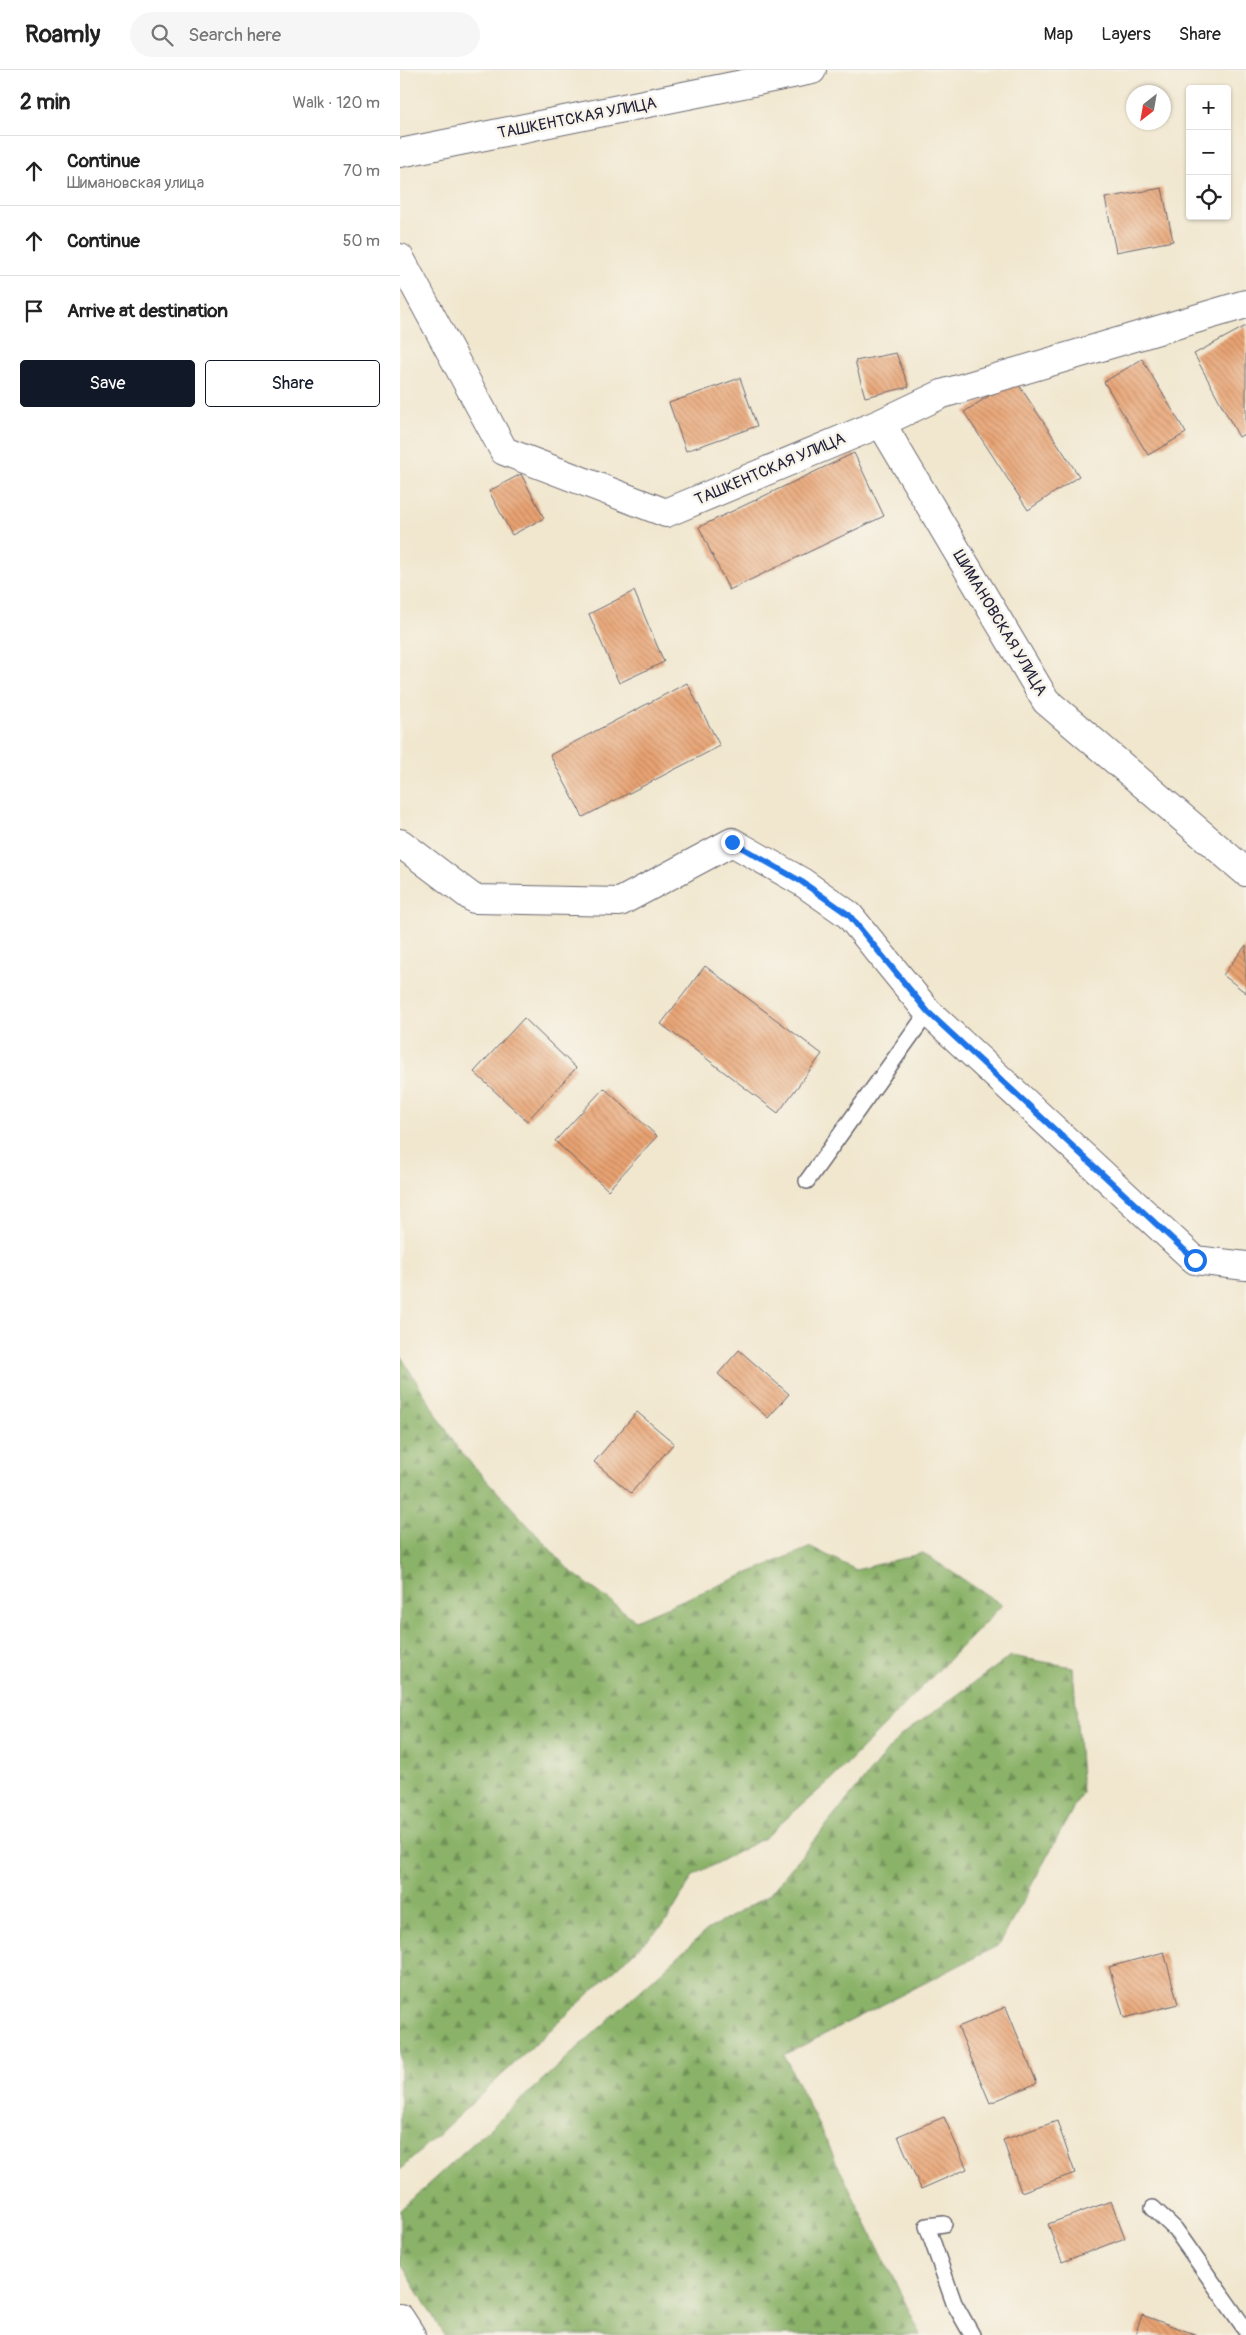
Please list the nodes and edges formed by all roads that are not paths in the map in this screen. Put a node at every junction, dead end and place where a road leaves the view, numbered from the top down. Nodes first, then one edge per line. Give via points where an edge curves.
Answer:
1 (812, 70) edge
2 (400, 153) edge
3 (400, 258) edge
4 (1246, 304) edge
5 (881, 423) junction
6 (400, 843) edge
7 (1246, 872) edge
8 (928, 1012) junction
9 (807, 1181) dead end
10 (1246, 1266) edge
11 (1153, 2208) dead end
12 (944, 2224) dead end
13 (400, 2318) edge
14 (1246, 2330) edge
15 (411, 2335) edge
16 (972, 2335) edge

1 - 2 street, ТАШКЕНТСКАЯ УЛИЦА
3 - 5 street, ТАШКЕНТСКАЯ УЛИЦА via 504,451 666,512
4 - 5 street, ТАШКЕНТСКАЯ УЛИЦА via 942,394
5 - 7 street, ШИМАНОВСКАЯ УЛИЦА via 1046,701
6 - 8 street via 474,899 620,902 732,842 802,882 849,915
8 - 9 lane
8 - 10 street via 1195,1260
11 - 14 lane via 1175,2229
12 - 16 lane via 928,2226 954,2303
13 - 15 street

